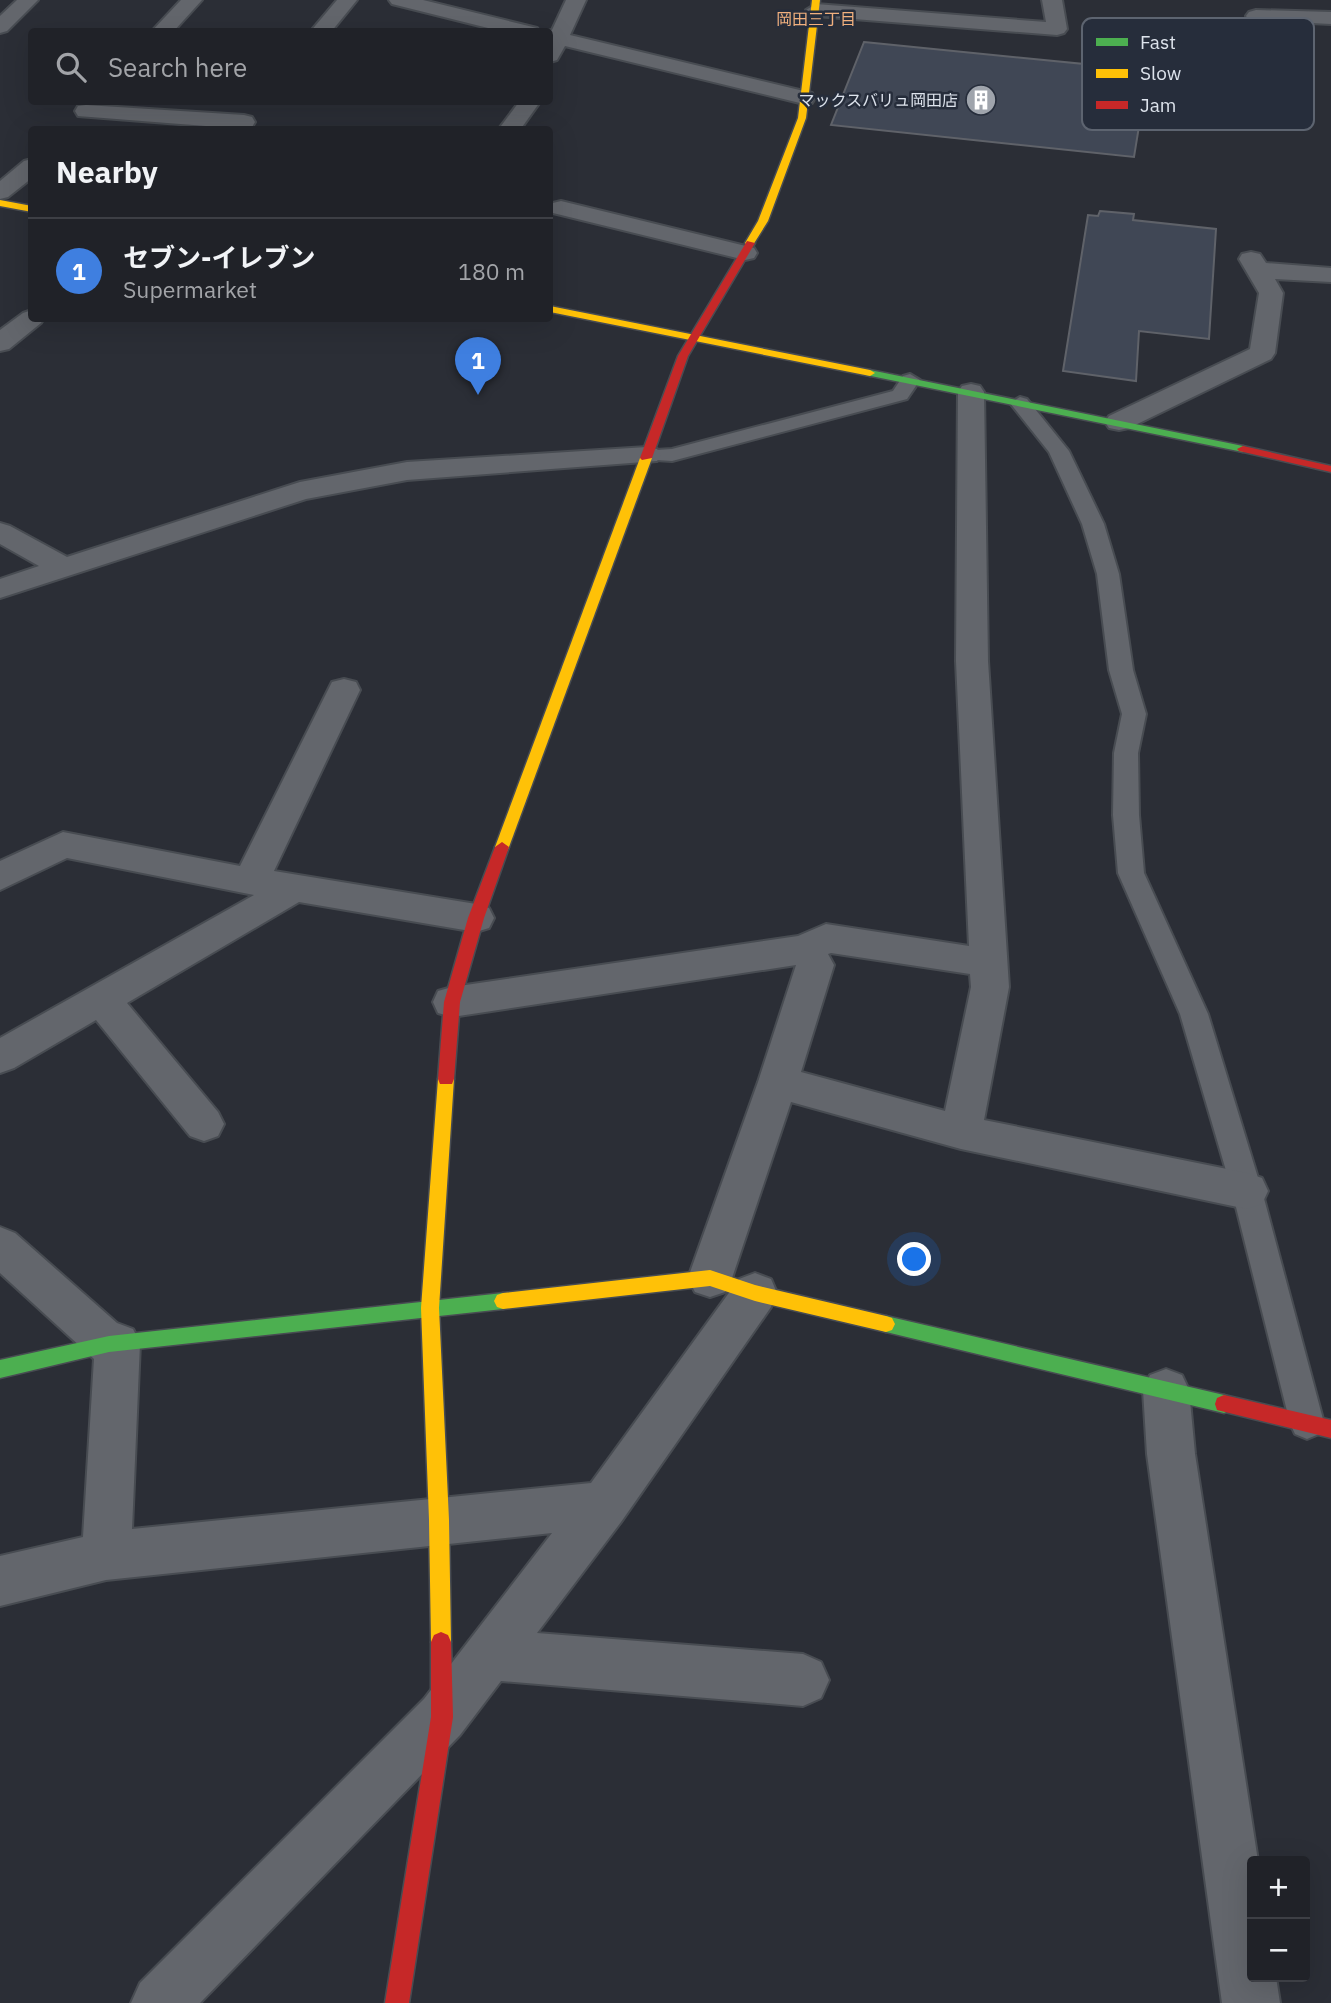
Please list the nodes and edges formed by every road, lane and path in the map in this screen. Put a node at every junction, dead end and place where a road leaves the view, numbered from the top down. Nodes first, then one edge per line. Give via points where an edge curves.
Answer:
1 (29, 0) edge
2 (192, 0) edge
3 (347, 0) edge
4 (398, 0) edge
5 (576, 0) edge
6 (1052, 0) edge
7 (816, 5) edge
8 (897, 8) edge
9 (1256, 16) dead end
10 (1331, 18) edge
11 (0, 27) edge
12 (165, 28) edge
13 (323, 28) edge
14 (514, 28) edge
15 (553, 42) edge
16 (553, 44) edge
17 (804, 98) junction
18 (259, 105) edge
19 (527, 105) edge
20 (90, 106) edge
21 (71, 126) edge
22 (234, 126) edge
23 (242, 126) edge
24 (512, 126) edge
25 (28, 169) edge
26 (0, 192) edge
27 (0, 203) edge
28 (28, 208) edge
29 (561, 208) dead end
30 (745, 253) junction
31 (1331, 275) edge
32 (553, 310) edge
33 (28, 320) edge
34 (694, 338) junction
35 (0, 343) edge
36 (910, 380) junction
37 (971, 392) junction
38 (1020, 403) junction
39 (1119, 422) junction
40 (647, 455) junction
41 (1331, 469) edge
42 (0, 532) edge
43 (65, 568) junction
44 (0, 589) edge
45 (344, 690) dead end
46 (0, 877) edge
47 (251, 881) junction
48 (295, 888) junction
49 (476, 918) junction
50 (806, 949) junction
51 (989, 963) junction
52 (101, 999) junction
53 (452, 1002) junction
54 (0, 1056) edge
55 (778, 1082) junction
56 (204, 1124) dead end
57 (961, 1132) junction
58 (1247, 1191) junction
59 (0, 1246) edge
60 (710, 1278) junction
61 (755, 1293) junction
62 (430, 1308) junction
63 (113, 1343) junction
64 (0, 1369) edge
65 (1166, 1390) junction
66 (1319, 1426) edge
67 (604, 1505) junction
68 (439, 1520) junction
69 (106, 1556) junction
70 (0, 1581) edge
71 (489, 1655) junction
72 (803, 1680) dead end
73 (442, 1717) junction
74 (160, 2003) edge
75 (397, 2003) edge
76 (1251, 2003) edge

1 - 11 street
2 - 12 street
3 - 13 street
4 - 14 street
5 - 15 street
6 - 8 street via 1057,29
7 - 8 street
7 - 17 street
9 - 10 street
16 - 17 street
17 - 30 street via 802,118
18 - 23 street
19 - 24 street
20 - 21 street
20 - 22 street
25 - 26 street
27 - 28 street
29 - 30 street
30 - 34 street
31 - 39 street via 1254,265 1272,293 1262,353
32 - 34 street
33 - 35 street
34 - 36 street
34 - 40 street
36 - 37 street
36 - 40 lane via 900,395 672,455
37 - 38 street
37 - 51 street via 972,661
38 - 39 street
38 - 58 lane via 1059,451 1093,524 1108,574 1121,670 1134,714 1126,753 1131,873 1194,1014
39 - 41 street
40 - 43 street via 407,471 313,488
40 - 49 street
42 - 43 street
43 - 44 street
45 - 47 street
46 - 47 street via 63,845
47 - 48 street
48 - 49 street
48 - 52 street
49 - 53 street
50 - 51 street via 826,938
50 - 53 street
50 - 55 street via 815,965
51 - 57 street via 990,987
52 - 54 street
52 - 56 street
53 - 62 street
55 - 57 street
55 - 60 street
57 - 58 street
58 - 66 lane
59 - 63 street
60 - 61 street
60 - 62 street
61 - 65 street
61 - 67 street
62 - 63 street
62 - 68 street
63 - 64 street
63 - 69 street
65 - 66 street
65 - 76 street via 1171,1454
67 - 68 street
67 - 71 street
68 - 69 street
68 - 73 street
69 - 70 street
71 - 72 street
71 - 73 street
73 - 74 street
73 - 75 street

